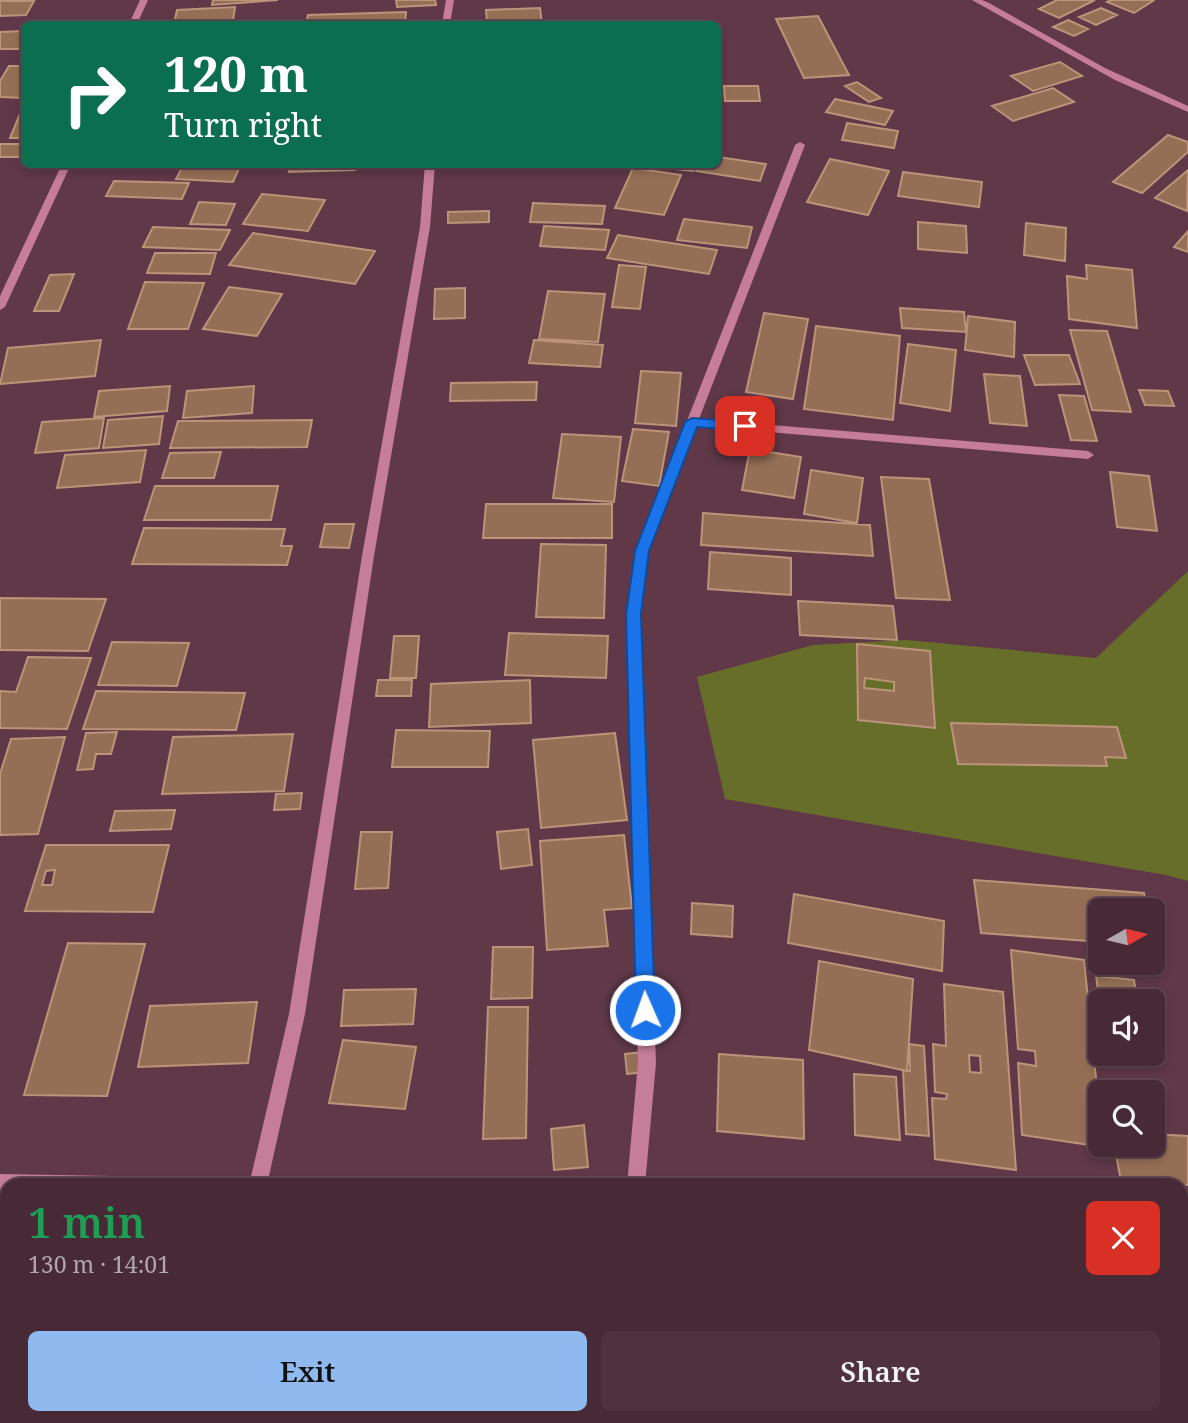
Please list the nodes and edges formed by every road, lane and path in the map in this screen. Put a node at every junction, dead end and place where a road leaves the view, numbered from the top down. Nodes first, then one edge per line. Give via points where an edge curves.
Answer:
1 (144, 0) edge
2 (450, 0) edge
3 (976, 0) edge
4 (134, 21) edge
5 (446, 21) edge
6 (1188, 109) edge
7 (800, 145) dead end
8 (65, 168) edge
9 (430, 168) edge
10 (0, 307) edge
11 (692, 422) junction
12 (1088, 455) dead end
13 (260, 1178) edge
14 (637, 1178) edge

1 - 4 street
2 - 5 street
3 - 6 street via 1135,88
7 - 11 street
8 - 10 street
9 - 13 street via 425,227 297,1014
11 - 12 street
11 - 14 street via 642,551 633,614 647,1063

